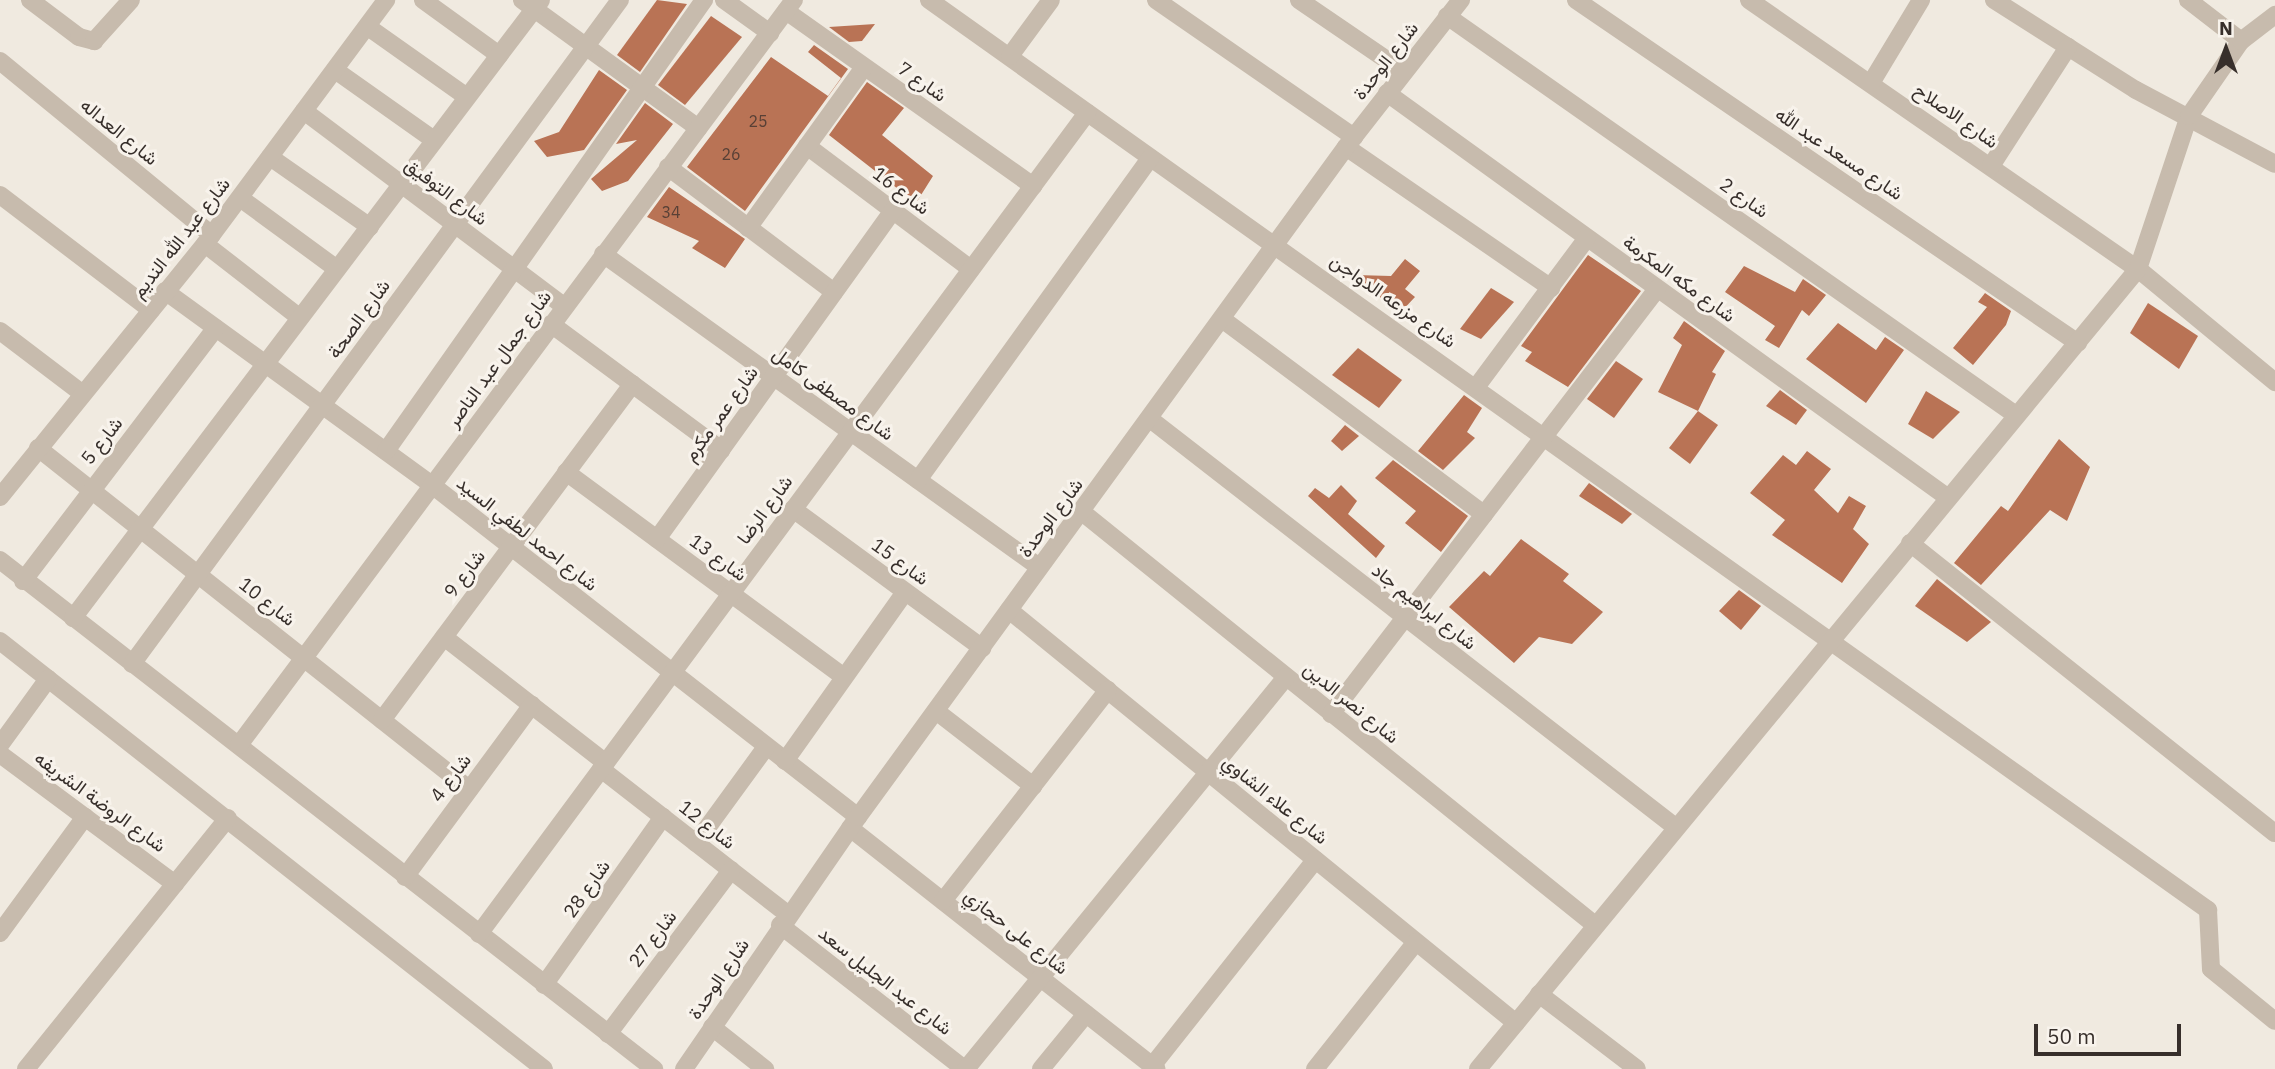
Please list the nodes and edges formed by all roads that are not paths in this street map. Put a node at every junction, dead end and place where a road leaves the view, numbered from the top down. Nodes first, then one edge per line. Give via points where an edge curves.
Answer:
1 (30, 0) edge
2 (131, 0) edge
3 (386, 0) edge
4 (423, 0) edge
5 (620, 0) edge
6 (704, 0) edge
7 (724, 0) edge
8 (929, 0) edge
9 (1051, 0) edge
10 (1156, 0) edge
11 (1299, 0) edge
12 (1461, 0) edge
13 (1576, 0) edge
14 (1749, 0) edge
15 (1921, 0) edge
16 (1994, 0) edge
17 (2188, 0) edge
18 (532, 3) edge
19 (790, 5) edge
20 (2275, 15) edge
21 (1447, 16) junction
22 (368, 27) junction
23 (769, 33) junction
24 (2241, 41) junction
25 (585, 47) junction
26 (2068, 47) junction
27 (499, 55) junction
28 (1010, 57) junction
29 (0, 61) edge
30 (864, 66) junction
31 (335, 70) junction
32 (1403, 71) junction
33 (1871, 83) junction
34 (642, 88) junction
35 (1387, 93) junction
36 (467, 97) junction
37 (304, 111) junction
38 (1087, 113) junction
39 (2189, 116) junction
40 (698, 128) junction
41 (434, 140) junction
42 (1350, 142) junction
43 (807, 146) junction
44 (270, 157) junction
45 (1150, 158) junction
46 (2275, 164) edge
47 (1991, 166) junction
48 (668, 167) junction
49 (401, 184) junction
50 (1033, 186) junction
51 (0, 195) edge
52 (240, 198) junction
53 (892, 210) junction
54 (454, 225) junction
55 (370, 227) junction
56 (748, 228) junction
57 (1587, 238) junction
58 (209, 240) junction
59 (1276, 244) junction
60 (603, 254) junction
61 (337, 269) junction
62 (514, 269) junction
63 (971, 269) junction
64 (2138, 269) junction
65 (1550, 288) junction
66 (1657, 289) junction
67 (165, 291) junction
68 (834, 292) junction
69 (564, 306) junction
70 (151, 310) junction
71 (300, 318) junction
72 (1222, 319) junction
73 (551, 324) junction
74 (216, 328) junction
75 (0, 331) edge
76 (2078, 342) junction
77 (265, 364) junction
78 (774, 377) junction
79 (2275, 382) edge
80 (632, 384) junction
81 (1477, 386) junction
82 (83, 394) junction
83 (321, 405) junction
84 (2016, 415) junction
85 (1150, 419) junction
86 (850, 432) junction
87 (1545, 436) junction
88 (38, 448) junction
89 (721, 450) junction
90 (386, 451) junction
91 (566, 472) junction
92 (918, 481) junction
93 (432, 485) junction
94 (91, 490) junction
95 (0, 496) edge
96 (1947, 497) junction
97 (793, 509) junction
98 (1082, 512) junction
99 (1484, 514) junction
100 (139, 528) junction
101 (657, 539) junction
102 (1910, 543) junction
103 (510, 548) junction
104 (0, 560) edge
105 (1039, 567) junction
106 (197, 573) junction
107 (23, 581) junction
108 (905, 592) junction
109 (730, 594) junction
110 (1009, 610) junction
111 (73, 618) junction
112 (1404, 618) junction
113 (444, 637) junction
114 (1829, 641) junction
115 (0, 642) edge
116 (982, 648) junction
117 (303, 657) junction
118 (132, 664) junction
119 (670, 675) junction
120 (844, 677) junction
121 (1286, 677) junction
122 (48, 679) junction
123 (1108, 690) junction
124 (532, 705) junction
125 (936, 711) junction
126 (1331, 714) junction
127 (382, 720) junction
128 (0, 745) edge
129 (239, 745) junction
130 (766, 747) junction
131 (0, 754) edge
132 (785, 761) junction
133 (603, 766) junction
134 (1208, 773) junction
135 (1033, 786) junction
136 (469, 789) junction
137 (85, 817) junction
138 (663, 817) junction
139 (228, 818) junction
140 (854, 822) junction
141 (1674, 826) junction
142 (2275, 833) edge
143 (696, 843) junction
144 (1315, 860) junction
145 (732, 870) junction
146 (405, 877) junction
147 (175, 884) junction
148 (943, 901) junction
149 (784, 920) junction
150 (1595, 925) junction
151 (0, 933) edge
152 (479, 934) junction
153 (1416, 942) junction
154 (1041, 978) junction
155 (544, 985) junction
156 (1539, 994) junction
157 (1086, 1014) junction
158 (2275, 1021) edge
159 (1516, 1023) junction
160 (712, 1027) junction
161 (608, 1034) junction
162 (1154, 1068) edge
163 (26, 1069) edge
164 (544, 1069) edge
165 (654, 1069) edge
166 (684, 1069) edge
167 (765, 1069) edge
168 (965, 1069) edge
169 (1041, 1069) edge
170 (1315, 1069) edge
171 (1478, 1069) edge
172 (1637, 1069) edge

1 - 2 street via 79,37 94,41
3 - 22 street, شارع عبد الله النديم
4 - 27 street
5 - 25 street, شارع الصحة
6 - 34 street
7 - 23 street
8 - 28 street, شارع مزرعه الدواجن
9 - 28 street
10 - 42 street
11 - 32 street
12 - 21 street, شارع الوحدة
13 - 76 street, شارع مسعد عبد الله
14 - 33 street, شارع الاصلاح
15 - 33 street
16 - 26 street
17 - 24 street
18 - 25 street
18 - 27 street
19 - 23 street, شارع جمال عبد الناصر
19 - 30 street, شارع 7
20 - 24 street
21 - 32 street, شارع الوحدة
21 - 84 street, شارع 2
22 - 31 street, شارع عبد الله النديم
22 - 36 street
23 - 40 street, شارع جمال عبد الناصر
24 - 39 street
25 - 34 street
25 - 54 street, شارع الصحة
26 - 39 street
26 - 47 street
27 - 36 street
28 - 38 street, شارع مزرعه الدواجن
29 - 58 street, شارع العداله
30 - 43 street
30 - 50 street, شارع 7
31 - 37 street, شارع عبد الله النديم
31 - 41 street
32 - 35 street, شارع الوحدة
33 - 47 street, شارع الاصلاح
34 - 40 street
34 - 62 street
35 - 42 street, شارع الوحدة
35 - 57 street, شارع مكه المكرمة
36 - 41 street
37 - 44 street, شارع عبد الله النديم
37 - 49 street, شارع التوفيق
38 - 45 street, شارع مزرعه الدواجن
38 - 50 street, شارع الرضا
39 - 46 street
39 - 64 street
40 - 48 street, شارع جمال عبد الناصر
41 - 49 street
42 - 59 street, شارع الوحدة
42 - 65 street
43 - 53 street, شارع 16
43 - 56 street
44 - 52 street, شارع عبد الله النديم
44 - 55 street
45 - 59 street, شارع مزرعه الدواجن
45 - 92 street
47 - 64 street, شارع الاصلاح
48 - 56 street
48 - 60 street, شارع جمال عبد الناصر
49 - 54 street, شارع التوفيق
49 - 55 street
50 - 63 street, شارع الرضا
51 - 70 street
52 - 58 street, شارع عبد الله النديم
52 - 61 street
53 - 63 street, شارع 16
53 - 68 street, شارع عمر مكرم
54 - 62 street, شارع التوفيق
54 - 83 street, شارع الصحة
55 - 61 street
56 - 68 street
57 - 65 street
57 - 66 street, شارع مكه المكرمة
58 - 67 street, شارع عبد الله النديم
58 - 71 street, شارع العداله
59 - 72 street, شارع الوحدة
59 - 81 street, شارع مزرعه الدواجن
60 - 69 street, شارع جمال عبد الناصر
60 - 78 street, شارع مصطفى كامل
61 - 71 street
62 - 69 street, شارع التوفيق
62 - 90 street
63 - 86 street, شارع الرضا
64 - 76 street
64 - 79 street, شارع الاصلاح
65 - 81 street
66 - 87 street
66 - 96 street, شارع مكه المكرمة
67 - 70 street, شارع عبد الله النديم
67 - 74 street, شارع احمد لطفي السيد
68 - 78 street, شارع عمر مكرم
69 - 73 street, شارع جمال عبد الناصر
70 - 82 street, شارع عبد الله النديم
71 - 77 street
72 - 85 street, شارع الوحدة
72 - 99 street
73 - 80 street
73 - 93 street, شارع جمال عبد الناصر
74 - 77 street, شارع احمد لطفي السيد
74 - 94 street, شارع 5
75 - 82 street
76 - 84 street
77 - 83 street, شارع احمد لطفي السيد
77 - 100 street
78 - 86 street, شارع مصطفى كامل
78 - 89 street, شارع عمر مكرم
80 - 89 street
80 - 91 street, شارع 9
81 - 87 street, شارع مزرعه الدواجن
82 - 88 street, شارع عبد الله النديم
83 - 90 street, شارع احمد لطفي السيد
83 - 106 street, شارع الصحة
84 - 96 street
85 - 98 street, شارع الوحدة
85 - 112 street, شارع ابراهيم جاد
86 - 92 street, شارع مصطفى كامل
86 - 97 street, شارع الرضا
87 - 99 street
87 - 114 street, شارع مزرعه الدواجن
88 - 94 street, شارع 10
88 - 95 street, شارع عبد الله النديم
89 - 101 street, شارع عمر مكرم
90 - 93 street, شارع احمد لطفي السيد
91 - 101 street, شارع 13
91 - 103 street, شارع 9
92 - 105 street, شارع مصطفى كامل
93 - 103 street, شارع احمد لطفي السيد
93 - 117 street, شارع جمال عبد الناصر
94 - 100 street, شارع 10
94 - 107 street, شارع 5
96 - 102 street
97 - 108 street, شارع 15
97 - 109 street, شارع الرضا
98 - 105 street, شارع الوحدة
98 - 121 street, شارع نصر الدين
99 - 112 street
100 - 106 street, شارع 10
100 - 111 street
101 - 109 street, شارع 13
102 - 114 street
102 - 142 street
103 - 113 street, شارع 9
103 - 119 street, شارع احمد لطفي السيد
104 - 107 street
105 - 110 street, شارع الوحدة
106 - 117 street, شارع 10
106 - 118 street, شارع الصحة
107 - 111 street
108 - 116 street, شارع 15
108 - 120 street
109 - 119 street, شارع الرضا
109 - 120 street, شارع 13
110 - 116 street, شارع الوحدة
110 - 123 street, شارع علاء الشاوي
111 - 118 street
112 - 126 street
112 - 141 street, شارع ابراهيم جاد
113 - 124 street, شارع 12
113 - 127 street, شارع 9
114 - 141 street
114 - 158 street, شارع مزرعه الدواجن via 2208,910 2211,969
115 - 122 street
116 - 125 street, شارع الوحدة
117 - 127 street, شارع 10
117 - 129 street, شارع جمال عبد الناصر
118 - 129 street
119 - 130 street, شارع احمد لطفي السيد
119 - 133 street, شارع الرضا
120 - 132 street
121 - 126 street, شارع نصر الدين
121 - 134 street
122 - 128 street
122 - 139 street
123 - 134 street, شارع علاء الشاوي
123 - 135 street
124 - 133 street, شارع 12
124 - 136 street, شارع 4
125 - 135 street
125 - 140 street, شارع الوحدة
126 - 150 street, شارع نصر الدين
127 - 136 street, شارع 10
129 - 146 street
130 - 132 street, شارع احمد لطفي السيد
130 - 143 street
131 - 137 street, شارع الروضة الشريفه
132 - 140 street, شارع احمد لطفي السيد
133 - 138 street, شارع 12
133 - 152 street, شارع الرضا
134 - 144 street, شارع علاء الشاوي
134 - 154 street
135 - 148 street
136 - 146 street, شارع 4
137 - 147 street, شارع الروضة الشريفه
137 - 151 street
138 - 143 street, شارع 12
138 - 155 street, شارع 28
139 - 147 street
139 - 164 street
140 - 148 street, شارع على حجازي
140 - 149 street, شارع الوحدة
141 - 150 street
143 - 145 street, شارع 12
144 - 153 street, شارع علاء الشاوي
144 - 162 street
145 - 149 street, شارع 12
145 - 161 street, شارع 27
146 - 152 street
147 - 163 street
148 - 154 street, شارع على حجازي
149 - 160 street, شارع الوحدة
149 - 168 street, شارع عبد الجليل سعد
150 - 156 street
152 - 155 street
153 - 159 street, شارع علاء الشاوي
153 - 170 street
154 - 157 street, شارع على حجازي
154 - 168 street
155 - 161 street
156 - 159 street
156 - 172 street
157 - 162 street, شارع على حجازي
157 - 169 street
159 - 171 street
160 - 166 street, شارع الوحدة
160 - 167 street
161 - 165 street

